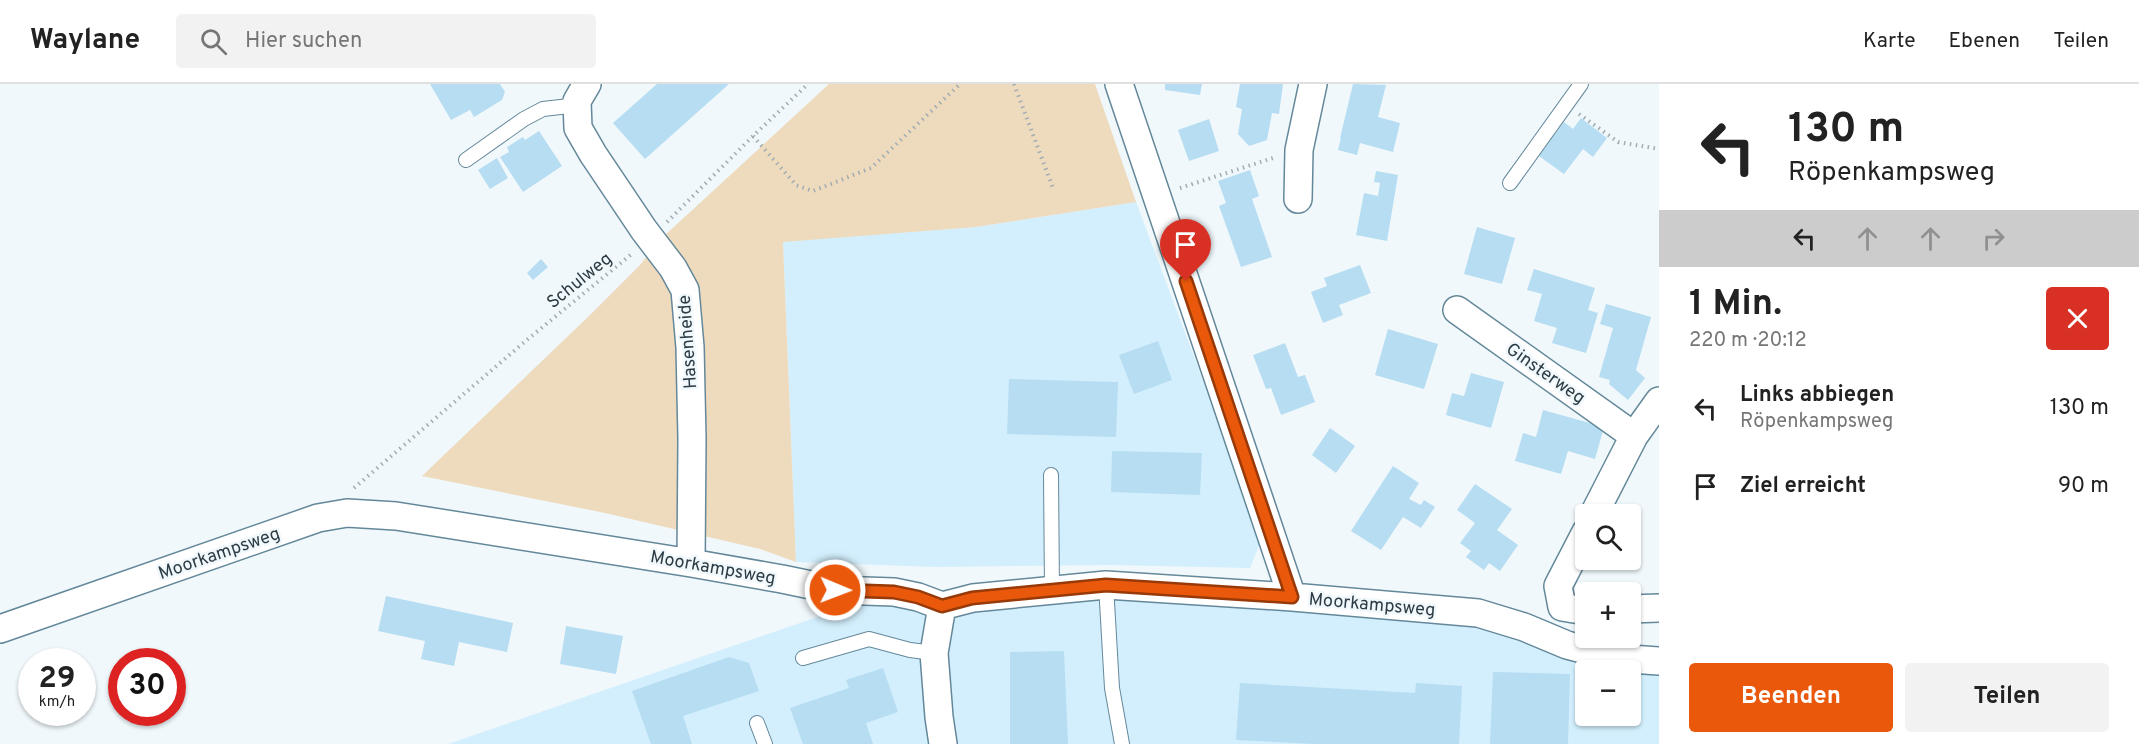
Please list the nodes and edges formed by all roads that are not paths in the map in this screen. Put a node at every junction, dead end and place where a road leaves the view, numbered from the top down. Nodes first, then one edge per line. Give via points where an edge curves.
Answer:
1 (1119, 84) edge
2 (1313, 84) edge
3 (1581, 84) edge
4 (582, 94) edge
5 (466, 160) dead end
6 (1510, 183) dead end
7 (1298, 200) dead end
8 (1457, 310) dead end
9 (1659, 401) edge
10 (1634, 436) junction
11 (1051, 475) dead end
12 (1599, 504) edge
13 (1575, 553) edge
14 (691, 563) junction
15 (1106, 585) junction
16 (1052, 591) junction
17 (1292, 597) junction
18 (942, 606) junction
19 (1659, 608) edge
20 (1575, 609) edge
21 (1641, 609) edge
22 (0, 629) edge
23 (934, 653) junction
24 (802, 658) dead end
25 (1659, 661) edge
26 (757, 723) dead end
27 (765, 744) edge
28 (943, 744) edge
29 (1122, 744) edge

1 - 17 street
2 - 7 street via 1299,150
3 - 6 lane
4 - 5 lane via 524,119
4 - 14 street, Hasenheide via 578,128 685,290 692,428
8 - 10 street, Ginsterweg
9 - 10 street
10 - 12 street
11 - 16 lane
13 - 20 street via 1558,586 1562,607
14 - 18 street, Moorkampsweg via 835,590 894,592
14 - 22 street, Moorkampsweg via 396,516 347,513 318,518
15 - 16 street, Moorkampsweg
15 - 17 street, Moorkampsweg
15 - 29 lane via 1112,688
16 - 18 street, Moorkampsweg via 972,598
17 - 25 street, Moorkampsweg via 1478,613 1616,658
18 - 23 street
19 - 21 street
23 - 24 lane via 869,639
23 - 28 street
26 - 27 lane

